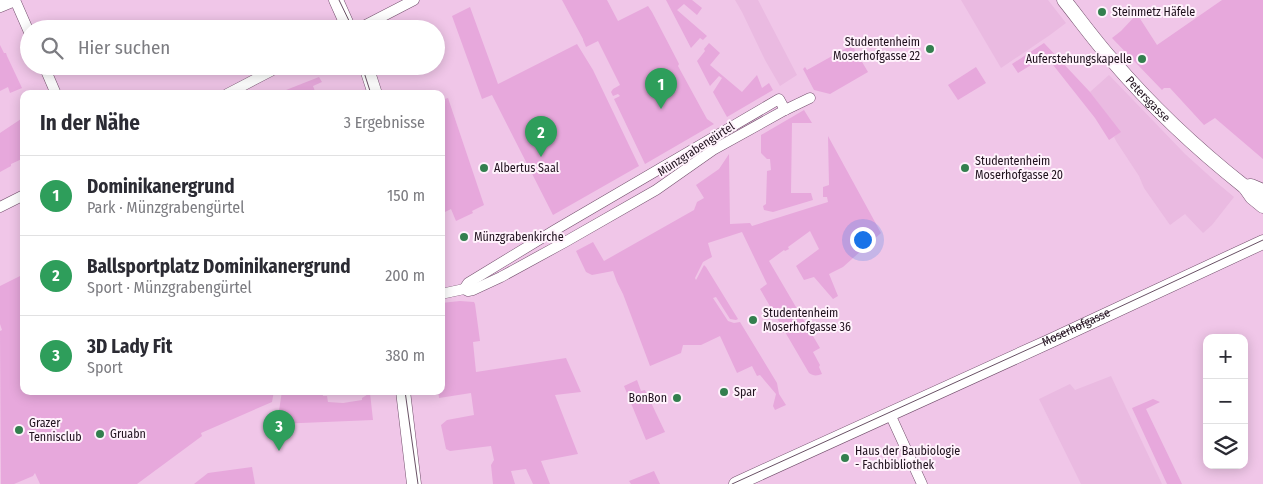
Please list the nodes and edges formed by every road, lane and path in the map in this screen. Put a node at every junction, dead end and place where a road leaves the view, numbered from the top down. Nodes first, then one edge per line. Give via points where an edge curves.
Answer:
1 (13, 0) edge
2 (336, 0) edge
3 (414, 0) edge
4 (1064, 0) edge
5 (0, 5) edge
6 (23, 20) edge
7 (346, 20) edge
8 (375, 20) edge
9 (48, 75) edge
10 (263, 75) edge
11 (369, 75) edge
12 (54, 90) edge
13 (235, 90) edge
14 (373, 90) edge
15 (810, 98) dead end
16 (785, 110) junction
17 (740, 122) junction
18 (749, 130) junction
19 (648, 175) junction
20 (1245, 187) junction
21 (656, 190) junction
22 (1263, 191) edge
23 (20, 197) edge
24 (0, 206) edge
25 (1263, 206) edge
26 (555, 230) junction
27 (565, 242) junction
28 (1263, 242) edge
29 (464, 289) junction
30 (445, 293) edge
31 (403, 395) edge
32 (890, 414) junction
33 (414, 484) edge
34 (736, 484) edge
35 (922, 484) edge

1 - 5 street
1 - 6 street
2 - 7 street
3 - 8 street
4 - 20 street, Petersgasse via 1111,60 1140,90 1182,133
9 - 12 street
10 - 13 street
11 - 14 street
15 - 16 street, Münzgrabengürtel
16 - 17 street, Münzgrabengürtel via 779,99
16 - 18 street, Münzgrabengürtel
17 - 18 street, Münzgrabengürtel
17 - 19 street, Münzgrabengürtel
18 - 21 street, Münzgrabengürtel via 713,150
19 - 21 street, Münzgrabengürtel
19 - 26 street, Münzgrabengürtel
20 - 22 street, Petersgasse
20 - 25 street, Petersgasse
21 - 27 street, Münzgrabengürtel
23 - 24 street
26 - 27 street
26 - 29 street, Münzgrabengürtel via 468,283
27 - 29 street, Münzgrabengürtel via 501,277 473,290
28 - 32 street, Moserhofgasse
29 - 30 street, Münzgrabengürtel
31 - 33 street
32 - 34 street, Moserhofgasse
32 - 35 street

